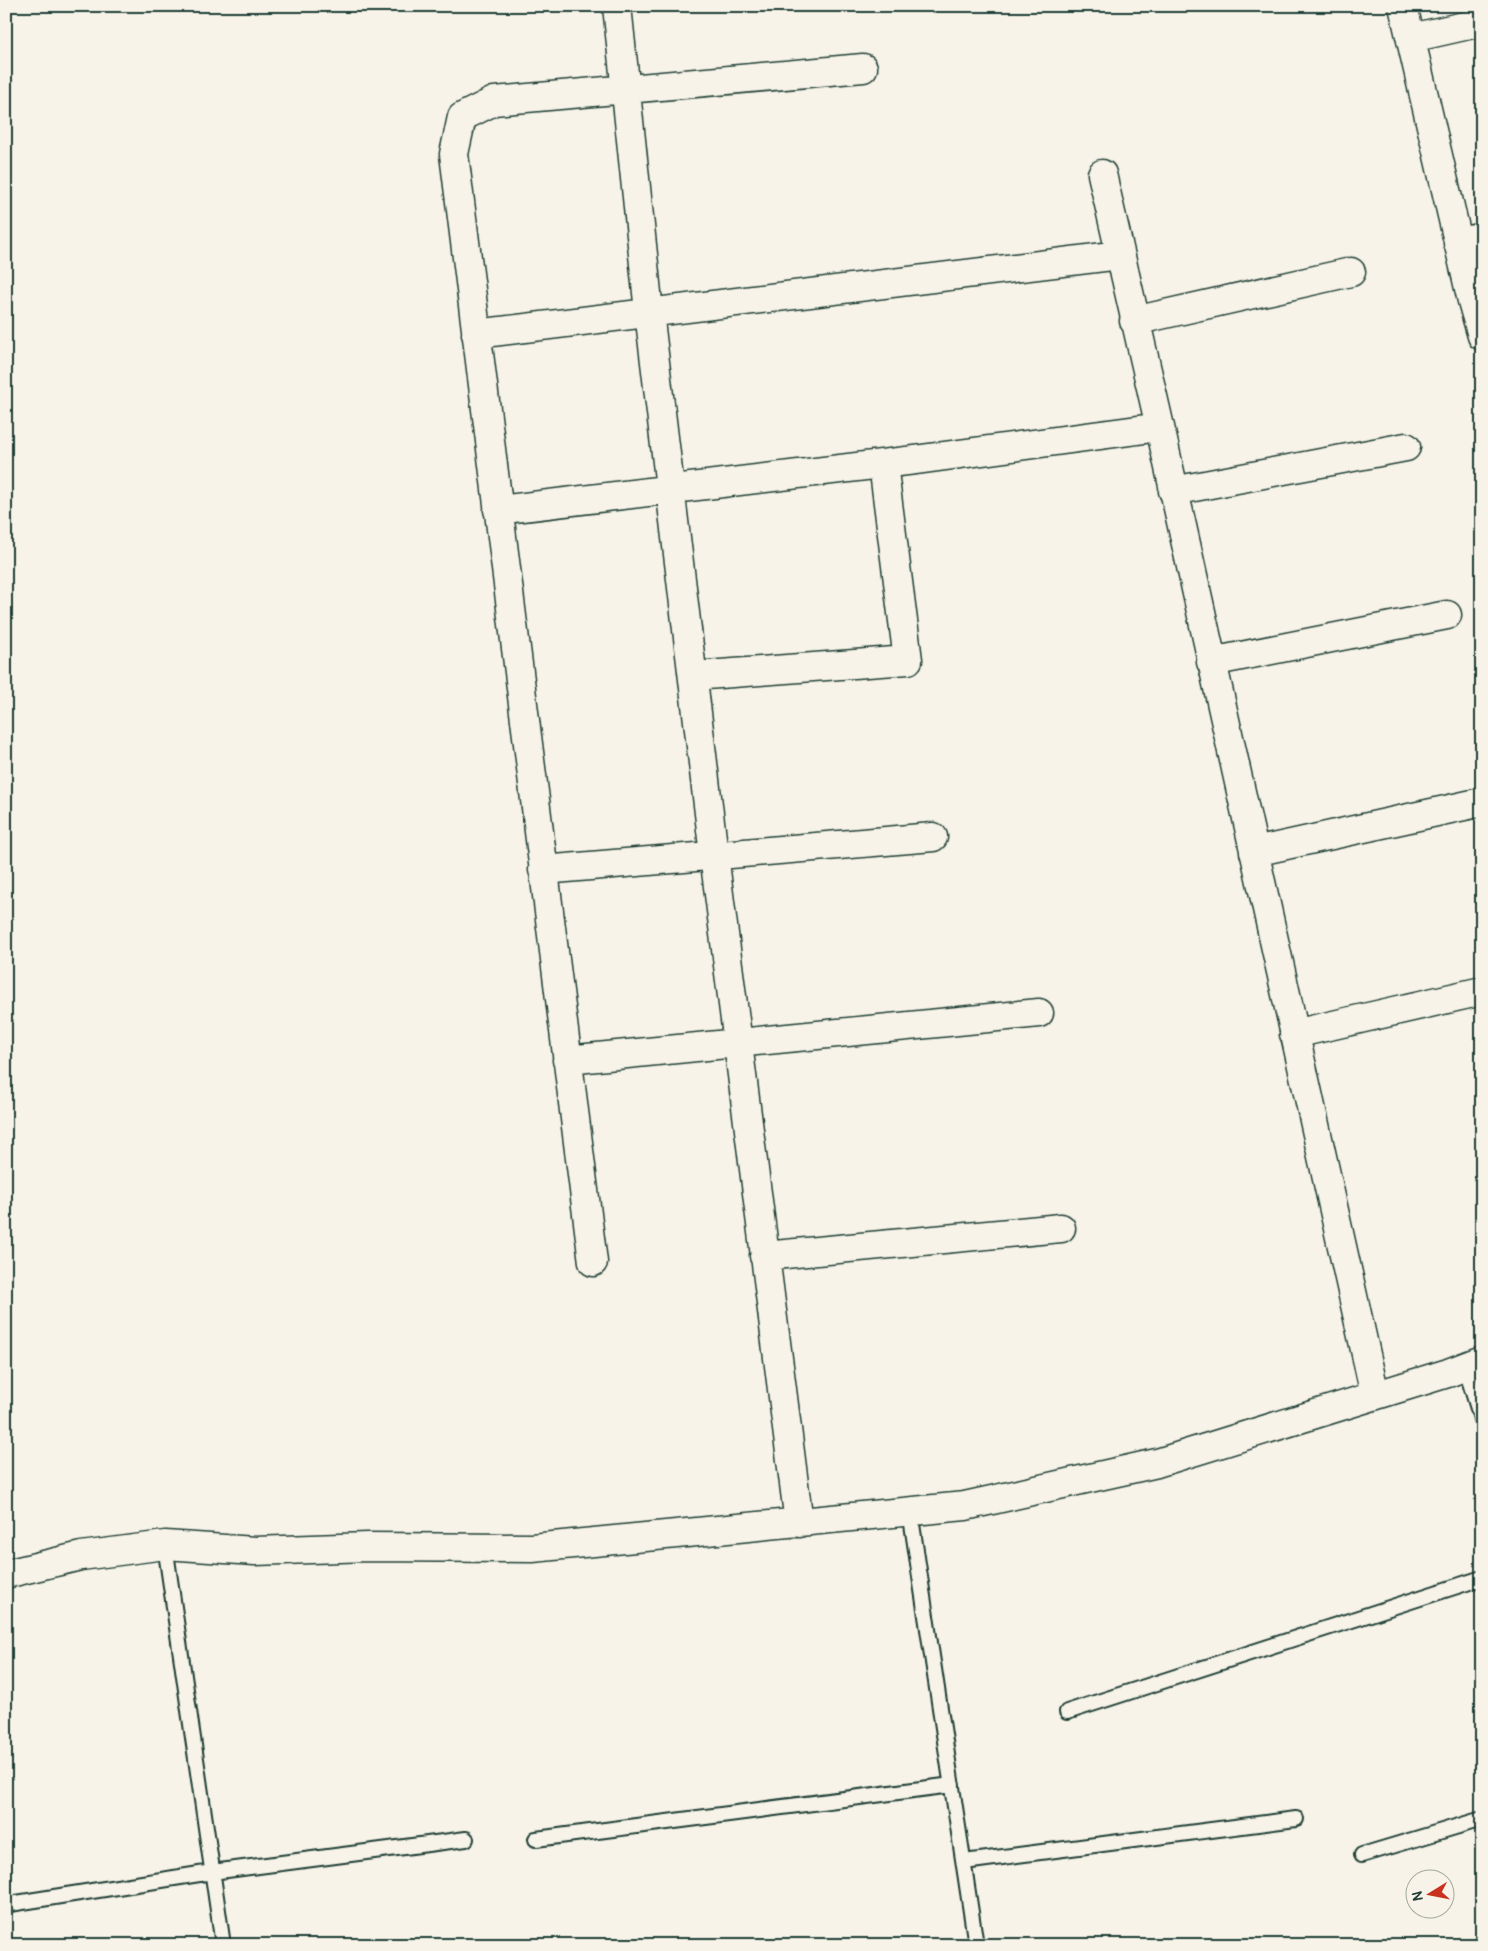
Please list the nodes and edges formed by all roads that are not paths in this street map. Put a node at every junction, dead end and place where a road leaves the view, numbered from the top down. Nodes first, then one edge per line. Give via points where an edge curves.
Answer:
1 (617, 6) edge
2 (1403, 6) edge
3 (1482, 22) edge
4 (1410, 38) junction
5 (863, 68) dead end
6 (626, 90) junction
7 (1102, 174) dead end
8 (1470, 240) edge
9 (1120, 255) junction
10 (1351, 272) dead end
11 (649, 312) junction
12 (1134, 321) junction
13 (476, 334) junction
14 (1482, 336) edge
15 (1160, 427) junction
16 (1406, 447) dead end
17 (883, 464) junction
18 (671, 489) junction
19 (1173, 491) junction
20 (498, 510) junction
21 (1447, 616) dead end
22 (1211, 662) junction
23 (693, 676) junction
24 (1482, 802) edge
25 (933, 837) dead end
26 (1254, 852) junction
27 (714, 855) junction
28 (543, 870) junction
29 (1482, 991) edge
30 (1040, 1013) dead end
31 (1294, 1034) junction
32 (738, 1044) junction
33 (567, 1060) junction
34 (1061, 1228) dead end
35 (764, 1256) junction
36 (592, 1262) dead end
37 (1474, 1363) edge
38 (1375, 1395) junction
39 (1482, 1422) edge
40 (910, 1511) junction
41 (798, 1523) junction
42 (165, 1545) junction
43 (6, 1574) edge
44 (1482, 1578) edge
45 (1067, 1712) dead end
46 (952, 1785) junction
47 (1296, 1819) dead end
48 (1482, 1819) edge
49 (466, 1839) dead end
50 (536, 1839) dead end
51 (1362, 1855) dead end
52 (964, 1862) junction
53 (212, 1872) junction
54 (10, 1904) dead end
55 (223, 1945) edge
56 (976, 1945) edge

1 - 6 street
2 - 4 street
3 - 4 street
4 - 8 street
5 - 6 street
6 - 11 street
6 - 13 street via 494,101 462,117 454,154
7 - 9 street
8 - 14 street
9 - 11 street
9 - 12 street
10 - 12 street
11 - 13 street
11 - 18 street
12 - 15 street
13 - 20 street
15 - 17 street
15 - 19 street
16 - 19 street
17 - 18 street
17 - 23 street via 908,660
18 - 20 street
18 - 23 street
19 - 22 street
20 - 28 street
21 - 22 street
22 - 26 street
23 - 27 street
24 - 26 street
25 - 27 street
26 - 31 street
27 - 28 street
27 - 32 street
28 - 33 street
29 - 31 street
30 - 32 street
31 - 38 street
32 - 33 street
32 - 35 street
33 - 36 street
34 - 35 street
35 - 41 street
37 - 38 street
37 - 39 lane
38 - 40 street via 1157,1463 965,1506
40 - 41 street
40 - 46 lane
41 - 42 street via 532,1548 368,1547 255,1551
42 - 43 street via 81,1556
42 - 53 lane
44 - 45 lane
46 - 50 lane
46 - 52 lane
47 - 52 lane
48 - 51 lane
49 - 53 lane
52 - 56 lane
53 - 54 lane
53 - 55 lane

